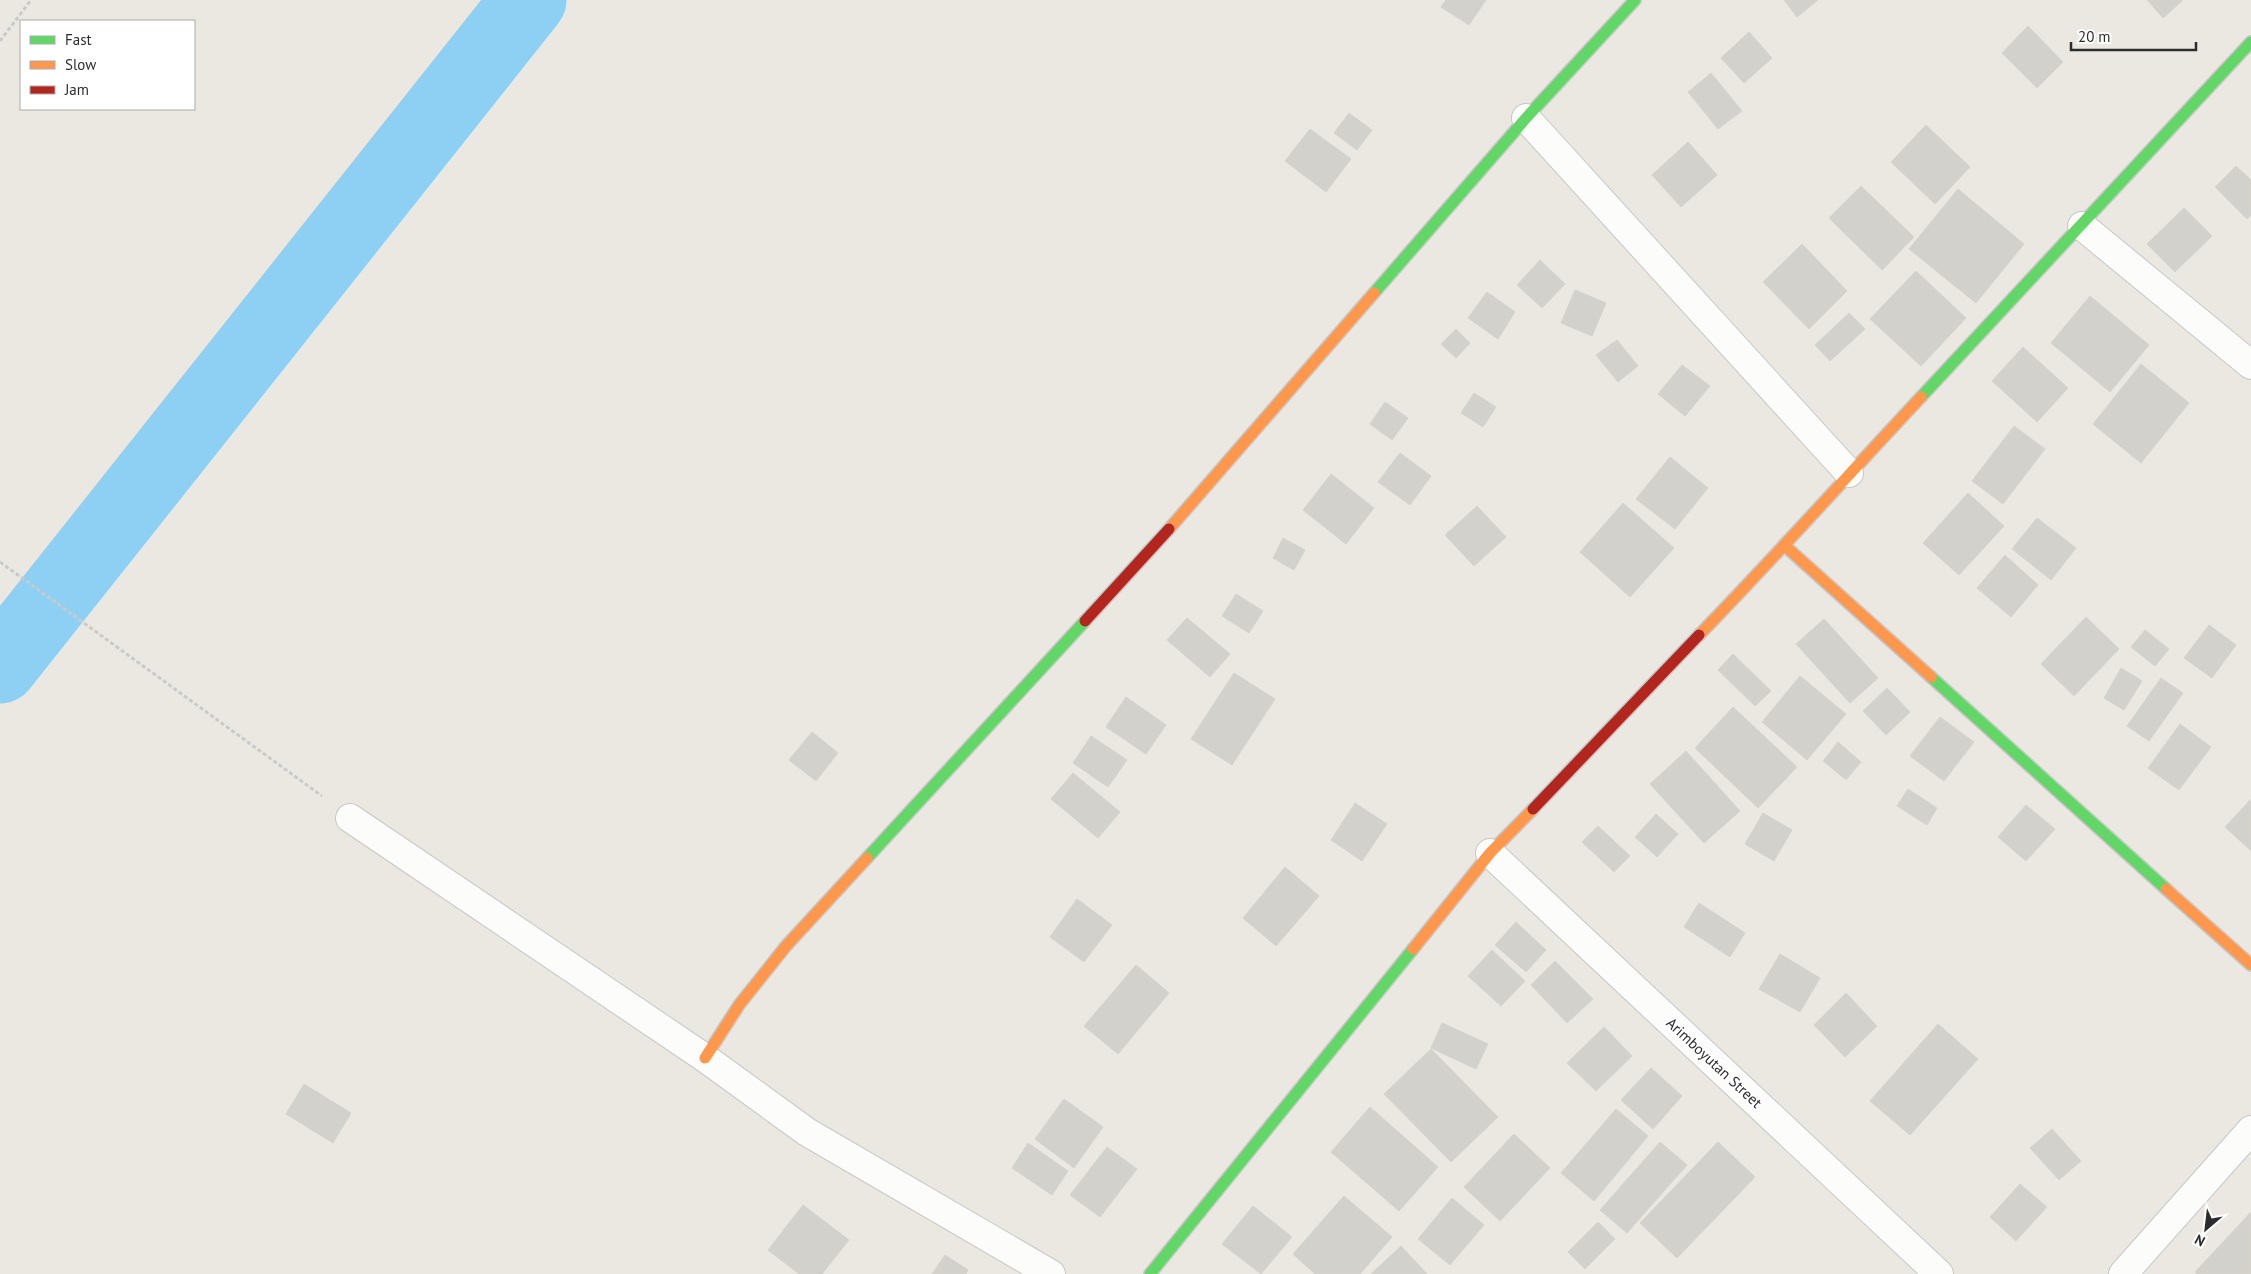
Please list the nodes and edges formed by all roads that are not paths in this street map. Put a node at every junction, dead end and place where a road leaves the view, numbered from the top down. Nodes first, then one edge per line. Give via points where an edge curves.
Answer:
1 (1635, 0) edge
2 (2251, 42) edge
3 (1526, 118) junction
4 (2082, 226) junction
5 (2251, 366) edge
6 (1849, 473) junction
7 (1785, 546) junction
8 (350, 818) dead end
9 (1490, 853) junction
10 (2251, 965) edge
11 (705, 1058) junction
12 (2251, 1130) edge
13 (1051, 1274) edge
14 (1150, 1274) edge
15 (1938, 1274) edge
16 (2123, 1274) edge

1 - 3 street
2 - 4 street
3 - 6 street
3 - 11 street via 1173,525 786,946 739,1005
4 - 5 street
4 - 6 street
6 - 7 street
7 - 9 street
7 - 10 street
8 - 11 street
9 - 14 street
9 - 15 street, Arimboyutan Street
11 - 13 street via 806,1132
12 - 16 street

